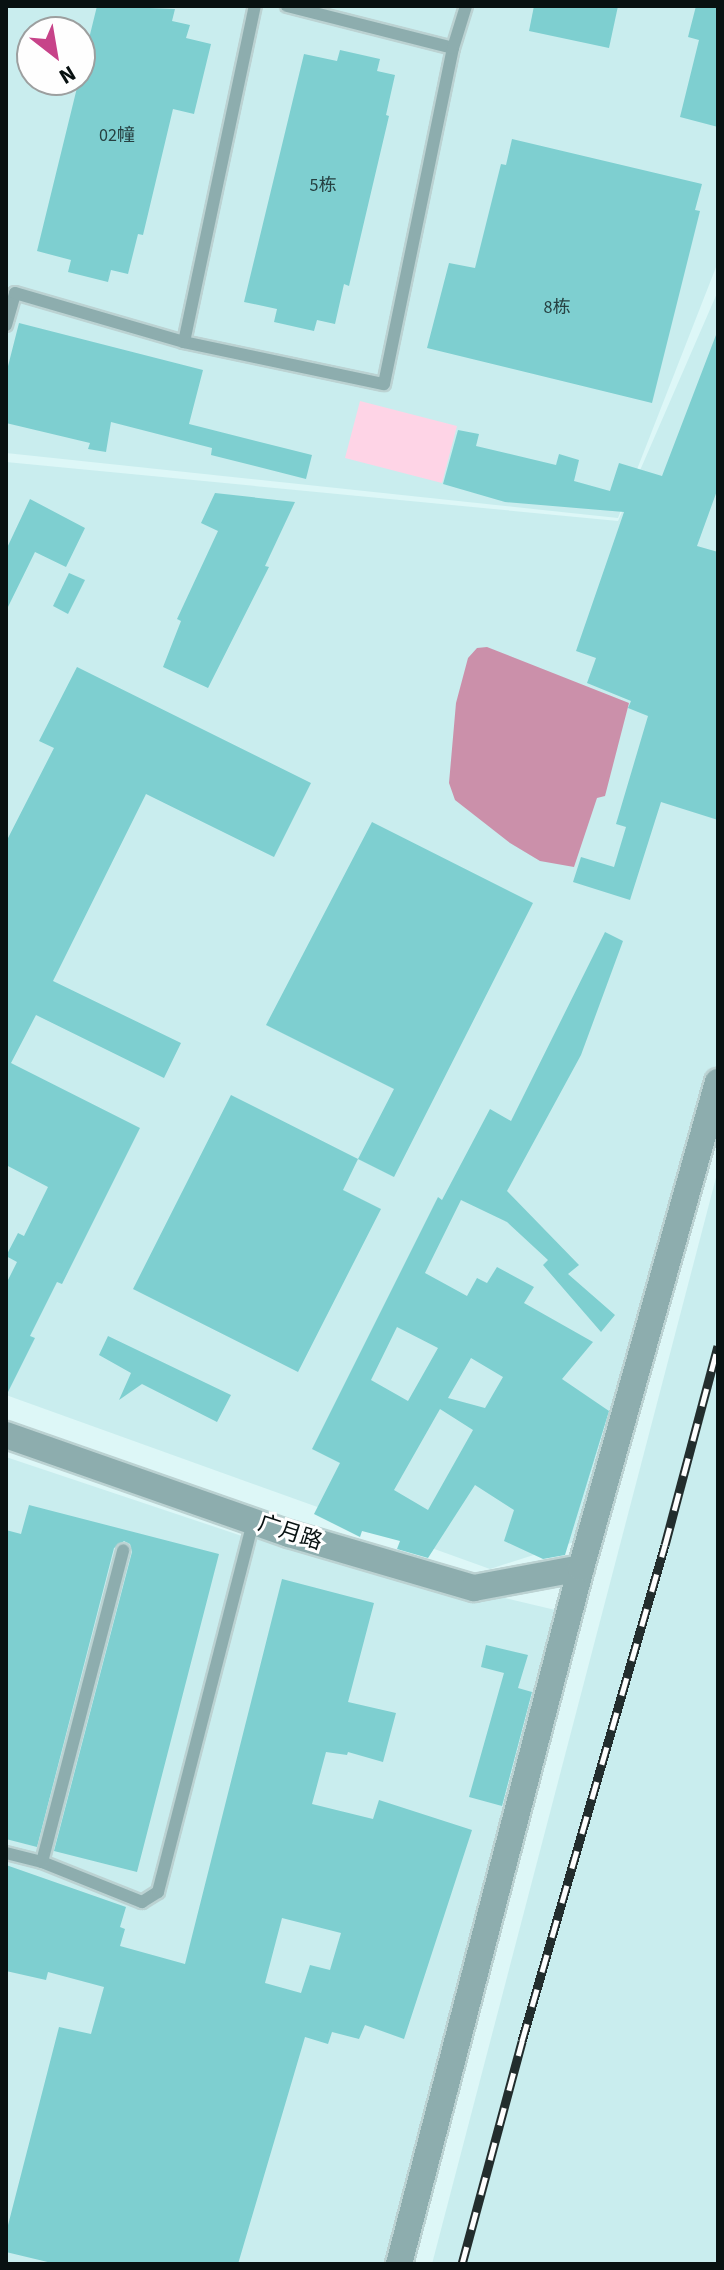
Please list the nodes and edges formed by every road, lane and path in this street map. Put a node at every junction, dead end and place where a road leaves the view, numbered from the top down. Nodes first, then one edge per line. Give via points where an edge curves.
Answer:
1 (255, 6) edge
2 (287, 6) edge
3 (466, 6) edge
4 (453, 48) junction
5 (6, 325) edge
6 (184, 342) junction
7 (718, 1082) edge
8 (6, 1435) edge
9 (253, 1522) junction
10 (123, 1550) dead end
11 (581, 1568) junction
12 (6, 1853) edge
13 (42, 1862) junction
14 (399, 2264) edge

1 - 6 lane
2 - 4 lane
3 - 4 lane
4 - 6 lane via 384,384
5 - 6 lane via 15,293
7 - 11 street
8 - 9 street, 广月路
9 - 11 street, 广月路 via 474,1588
9 - 13 lane via 158,1892 142,1902
10 - 13 lane
11 - 14 street
12 - 13 lane

